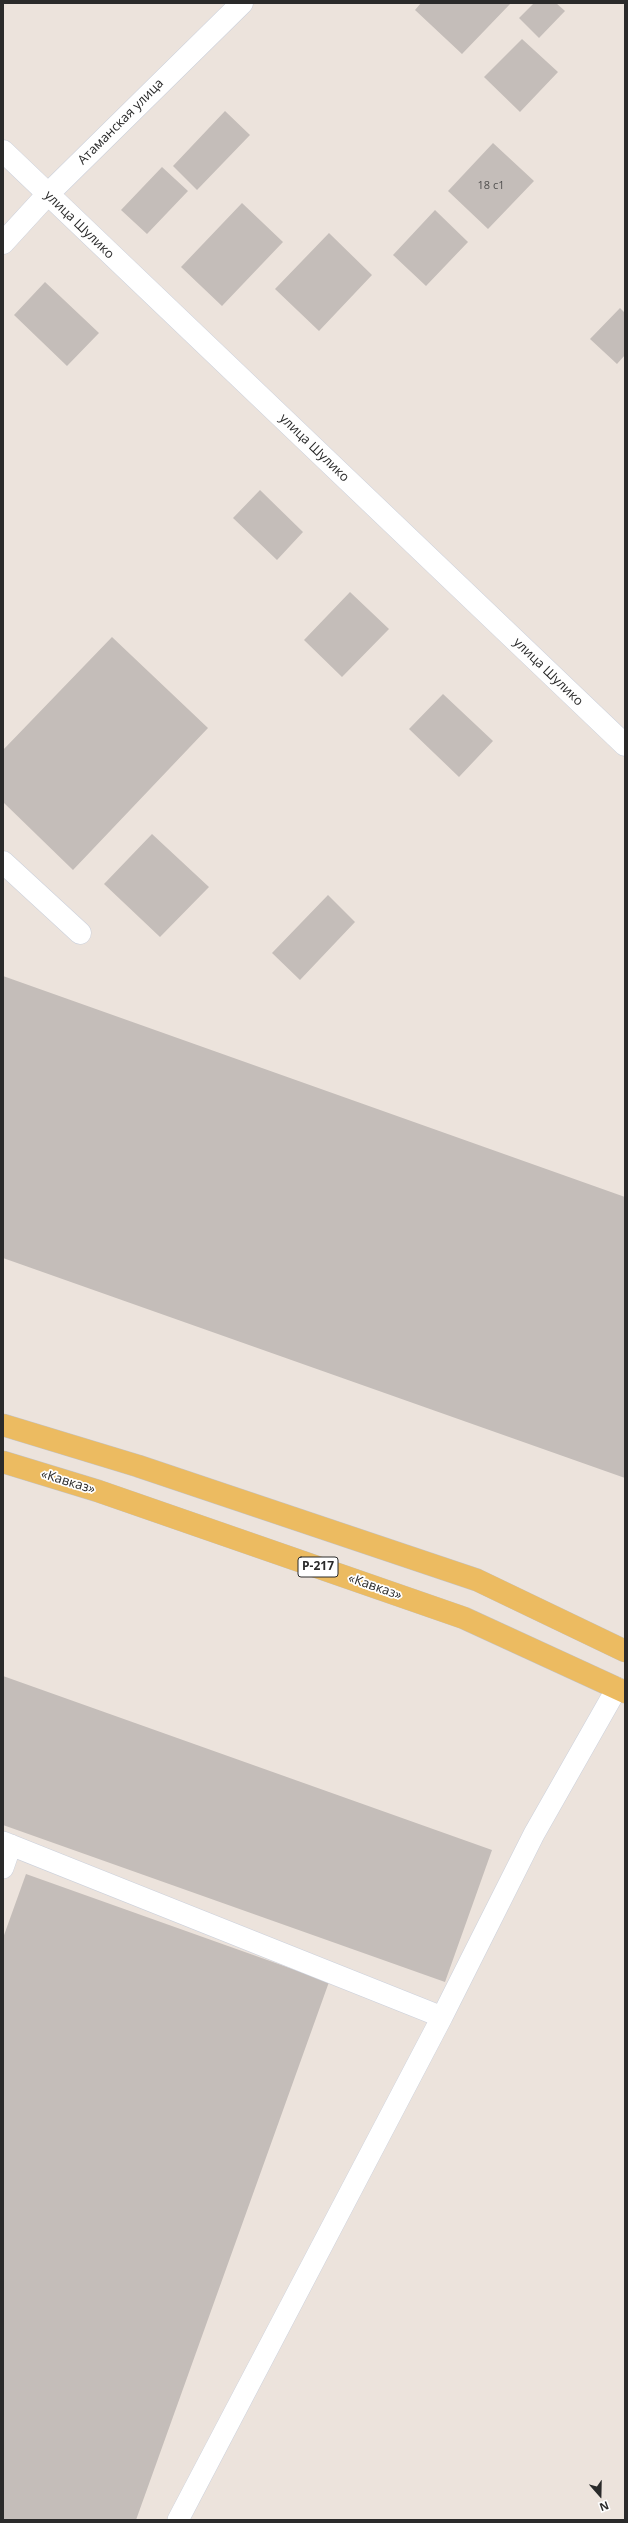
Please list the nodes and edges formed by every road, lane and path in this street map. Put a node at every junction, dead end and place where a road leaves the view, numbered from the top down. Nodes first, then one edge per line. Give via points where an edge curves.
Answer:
1 (242, 3) edge
2 (3, 151) edge
3 (47, 195) junction
4 (3, 243) edge
5 (625, 745) edge
6 (3, 862) edge
7 (80, 933) dead end
8 (3, 1425) edge
9 (3, 1462) edge
10 (625, 1651) edge
11 (621, 1690) edge
12 (7, 1844) edge
13 (3, 1868) edge
14 (442, 2017) junction
15 (178, 2520) edge

1 - 3 street, Атаманская улица
2 - 3 street, улица Шулико
3 - 4 street, Атаманская улица
3 - 5 street, улица Шулико
6 - 7 street
8 - 10 main road via 138,1466 477,1580
9 - 11 main road, «Кавказ» / Р-217 via 98,1491 464,1618
11 - 14 lane via 534,1834
12 - 13 lane
12 - 14 lane
14 - 15 lane

